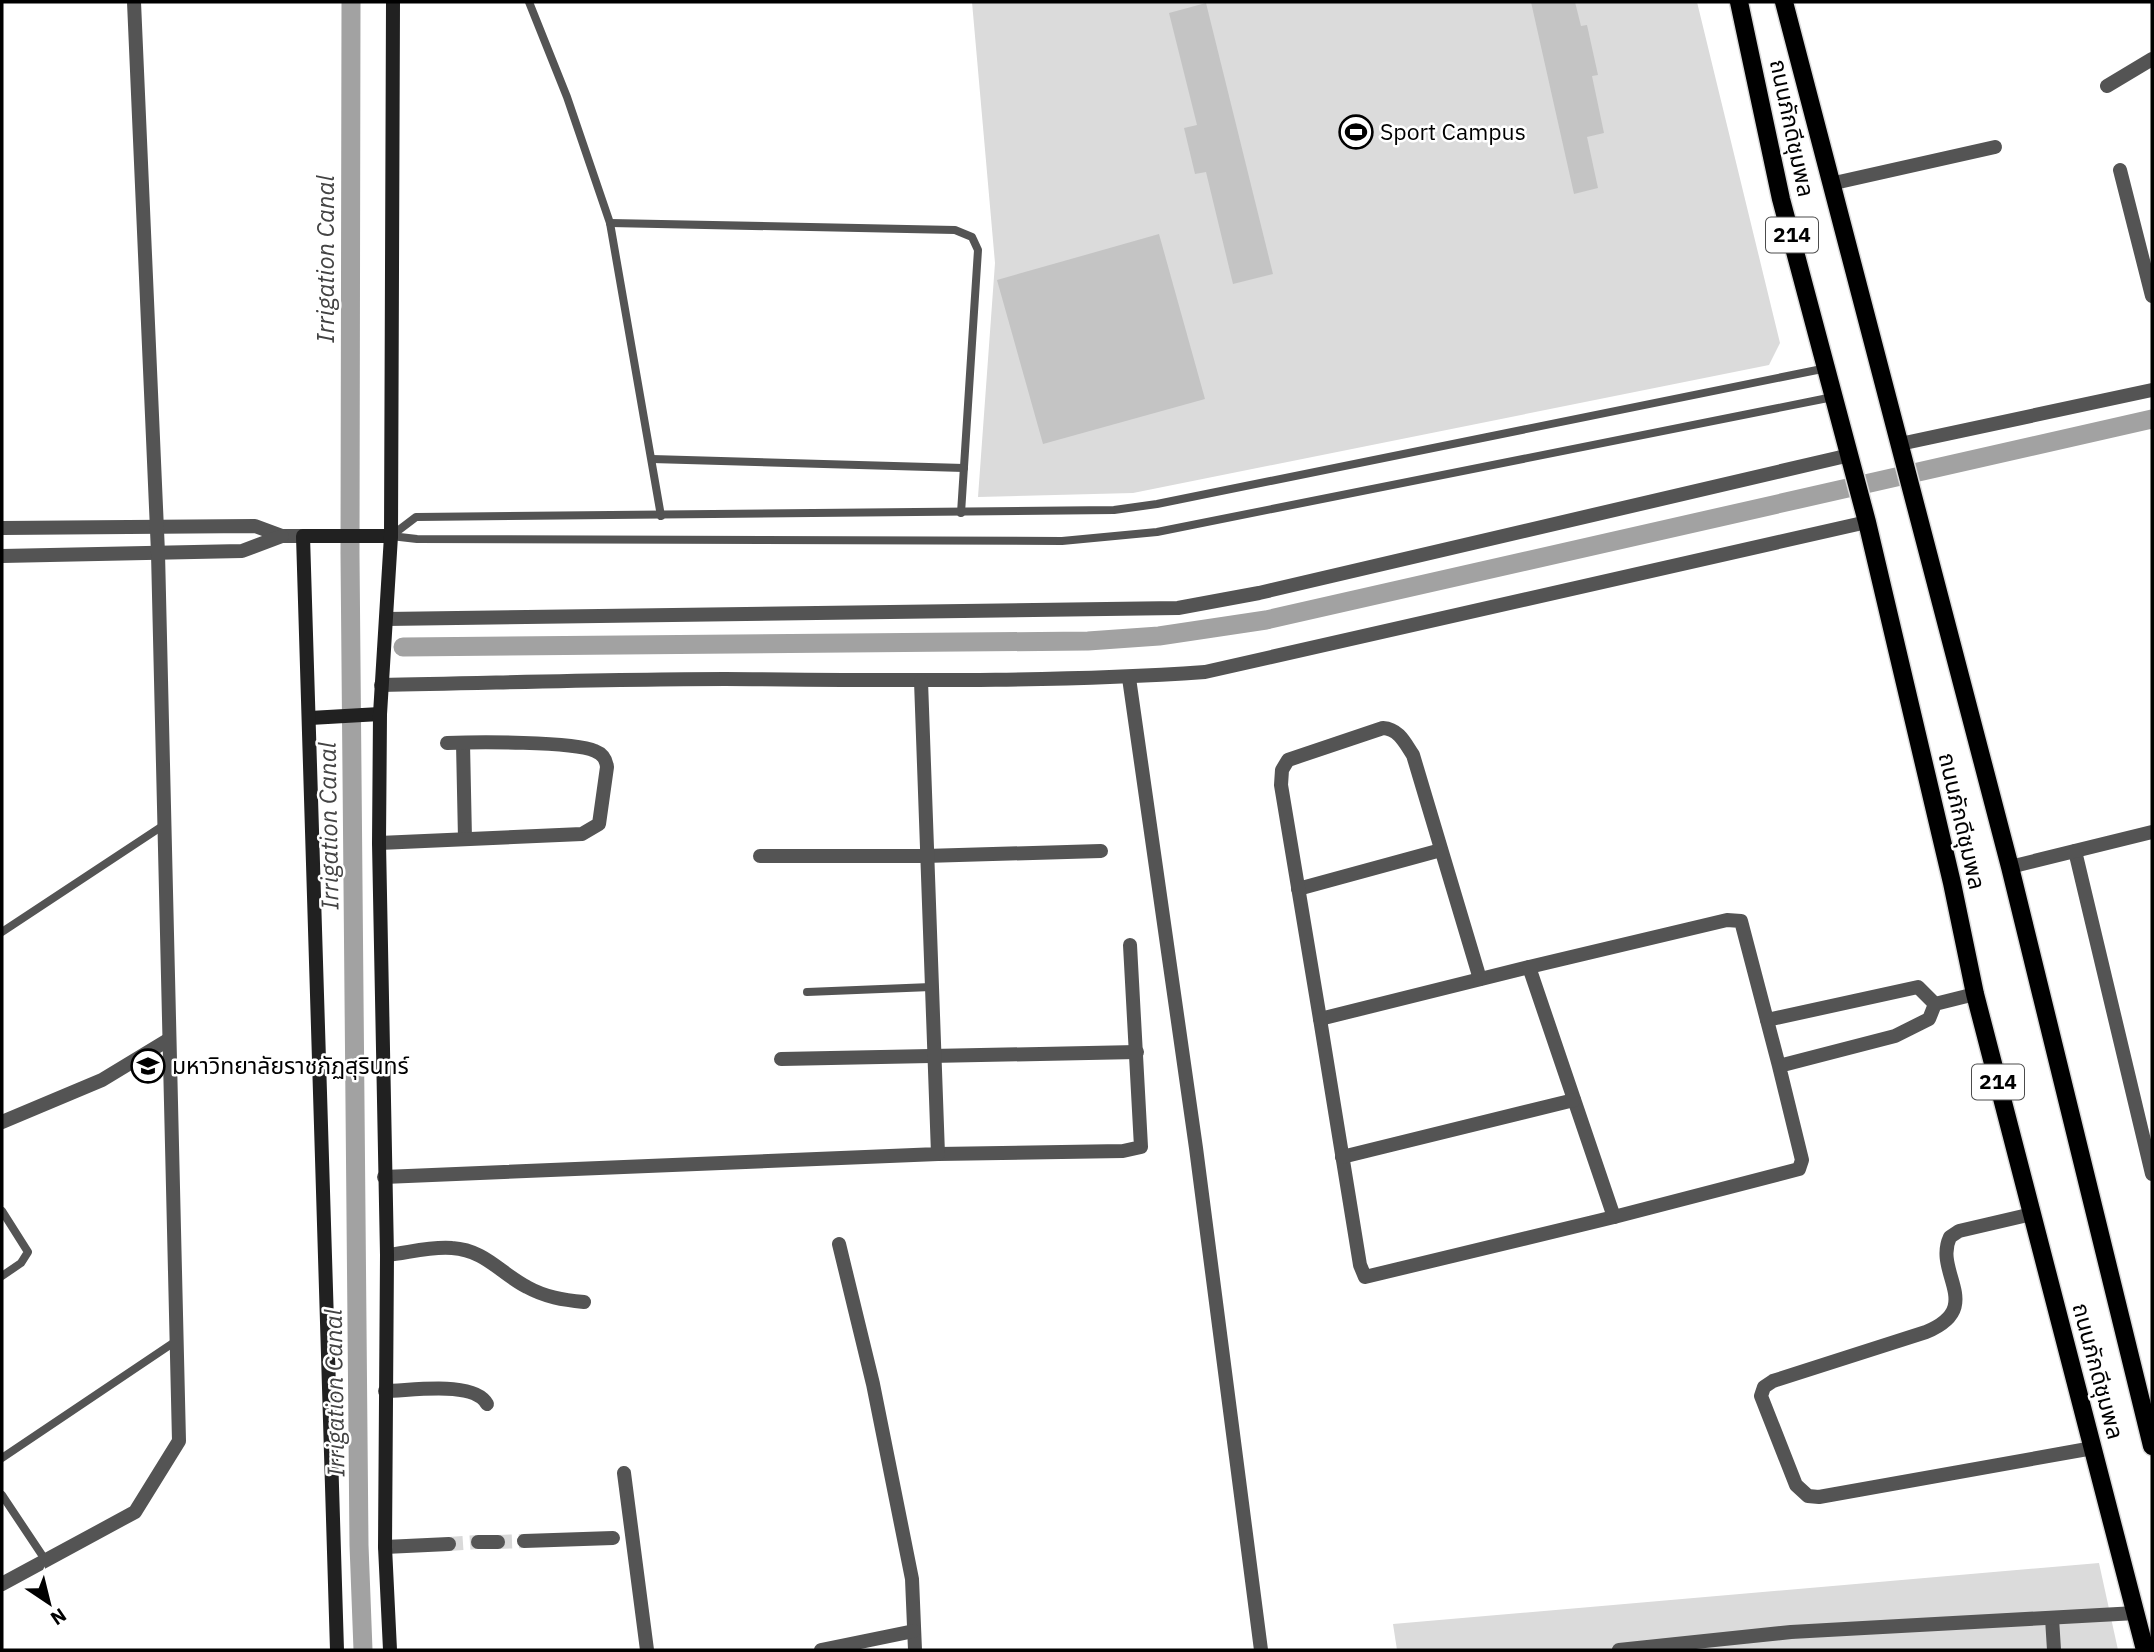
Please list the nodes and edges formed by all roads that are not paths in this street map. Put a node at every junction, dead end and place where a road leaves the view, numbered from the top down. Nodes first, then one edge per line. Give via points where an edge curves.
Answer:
1 (134, 2) edge
2 (393, 2) edge
3 (529, 2) edge
4 (1739, 2) edge
5 (1784, 2) edge
6 (2152, 59) edge
7 (2107, 86) dead end
8 (1995, 147) dead end
9 (2120, 170) dead end
10 (1830, 184) junction
11 (610, 223) junction
12 (2152, 296) edge
13 (1828, 368) junction
14 (2152, 390) edge
15 (1836, 396) junction
16 (1902, 452) junction
17 (652, 459) junction
18 (1852, 461) junction
19 (964, 468) junction
20 (961, 513) junction
21 (661, 516) junction
22 (1865, 516) junction
23 (2, 528) edge
24 (155, 529) junction
25 (282, 536) junction
26 (303, 536) junction
27 (383, 536) junction
28 (158, 553) junction
29 (2, 556) edge
30 (386, 619) junction
31 (1129, 678) junction
32 (921, 681) junction
33 (381, 685) junction
34 (374, 714) junction
35 (310, 718) junction
36 (447, 743) dead end
37 (463, 743) junction
38 (164, 825) junction
39 (2152, 832) edge
40 (465, 839) junction
41 (379, 843) junction
42 (1441, 849) junction
43 (1101, 851) dead end
44 (2075, 851) junction
45 (760, 856) dead end
46 (925, 856) junction
47 (2010, 867) junction
48 (1298, 890) junction
49 (2, 932) edge
50 (1130, 945) dead end
51 (1529, 967) junction
52 (1480, 979) junction
53 (931, 987) junction
54 (807, 992) dead end
55 (1975, 994) junction
56 (1935, 1004) junction
57 (1320, 1019) junction
58 (1768, 1020) junction
59 (168, 1040) junction
60 (1137, 1052) junction
61 (934, 1058) junction
62 (781, 1059) dead end
63 (1779, 1066) junction
64 (1574, 1100) junction
65 (2, 1122) edge
66 (2146, 1122) edge
67 (938, 1154) junction
68 (1342, 1157) junction
69 (2152, 1174) edge
70 (384, 1177) junction
71 (2, 1211) edge
72 (2032, 1214) junction
73 (1614, 1217) junction
74 (839, 1244) dead end
75 (387, 1255) junction
76 (2, 1276) edge
77 (584, 1302) dead end
78 (176, 1341) junction
79 (384, 1391) junction
80 (487, 1404) dead end
81 (2152, 1446) edge
82 (2093, 1448) junction
83 (2, 1458) edge
84 (624, 1473) dead end
85 (2, 1495) edge
86 (613, 1538) dead end
87 (524, 1541) tunnel mouth
88 (478, 1542) tunnel mouth
89 (498, 1542) tunnel mouth
90 (449, 1544) tunnel mouth
91 (385, 1547) junction
92 (46, 1561) junction
93 (2, 1584) edge
94 (2136, 1614) junction
95 (2052, 1618) junction
96 (914, 1631) junction
97 (337, 1650) edge
98 (390, 1650) edge
99 (647, 1650) edge
100 (821, 1650) edge
101 (915, 1650) edge
102 (1261, 1650) edge
103 (1619, 1650) edge
104 (2054, 1650) edge
105 (2145, 1650) edge

1 - 24 street
2 - 27 street
3 - 11 lane
4 - 13 main road, ถนนภักดีชุมพล / 214 via 1781,199
5 - 10 main road, ถนนภักดีชุมพล / 214
6 - 7 street
8 - 10 street
9 - 12 street
10 - 16 main road, ถนนภักดีชุมพล / 214
11 - 17 lane
11 - 19 lane via 955,230 972,237 978,250
13 - 15 main road, ถนนภักดีชุมพล / 214
13 - 20 lane via 1157,504 1114,510
14 - 16 street
15 - 18 main road, ถนนภักดีชุมพล / 214
15 - 27 lane via 1157,532 1109,537 1020,541
16 - 47 main road, ถนนภักดีชุมพล / 214
17 - 19 lane
17 - 21 lane
18 - 22 main road, ถนนภักดีชุมพล / 214
18 - 30 street via 1178,608
19 - 20 lane
20 - 21 lane
21 - 27 lane via 416,517
22 - 31 street via 1246,665
22 - 55 main road, ถนนภักดีชุมพล / 214
23 - 24 street
24 - 25 street via 255,526
24 - 28 street
25 - 26 street
25 - 28 street via 242,551
26 - 27 street
26 - 35 street
27 - 30 street
28 - 29 street
28 - 38 street
30 - 33 street
31 - 32 street
31 - 102 street
32 - 33 street
32 - 46 street
33 - 34 street
34 - 35 street
34 - 41 street
35 - 97 street
36 - 37 street
37 - 40 street
37 - 40 street via 592,749 606,759 607,767 602,818 593,831
38 - 49 lane
38 - 59 street
39 - 44 street
40 - 41 street
41 - 70 street
42 - 48 street
42 - 48 street via 1413,755 1402,737 1382,728 1289,760 1282,770
42 - 52 street
43 - 46 street
44 - 47 street
44 - 66 street
45 - 46 street
46 - 53 street
47 - 81 main road, ถนนภักดีชุมพล / 214
48 - 57 street
50 - 60 street
51 - 52 street
51 - 58 street via 1727,920 1741,921
51 - 64 street
52 - 57 street
53 - 54 lane
53 - 61 street
55 - 56 street
55 - 72 main road, ถนนภักดีชุมพล / 214
56 - 58 street via 1918,987
56 - 63 street via 1929,1019 1895,1036
57 - 68 street
58 - 63 street
59 - 65 street via 102,1080
59 - 78 street
60 - 61 street
60 - 67 street via 1139,1149
61 - 62 street
61 - 67 street
63 - 73 street via 1802,1160 1799,1169
64 - 68 street
64 - 73 street
66 - 69 street
67 - 70 street
68 - 73 street via 1365,1277
70 - 75 street
71 - 76 lane via 28,1252
72 - 82 main road, ถนนภักดีชุมพล / 214
72 - 82 street via 1950,1237 1947,1249 1954,1312 1946,1322 1773,1381 1761,1396 1796,1485 1808,1496
74 - 96 street via 912,1579
75 - 77 street via 451,1248 472,1252 495,1263 523,1286
75 - 79 street
78 - 83 lane
78 - 92 street via 179,1441 135,1513
79 - 80 street via 459,1389 479,1394
79 - 91 street
82 - 94 main road, ถนนภักดีชุมพล / 214
84 - 99 street
85 - 92 lane
86 - 87 street
88 - 89 street
90 - 91 street
91 - 98 street
92 - 93 street
94 - 95 street
94 - 105 main road, ถนนภักดีชุมพล / 214
95 - 103 street via 1791,1632
95 - 104 street
96 - 100 street
96 - 101 street

